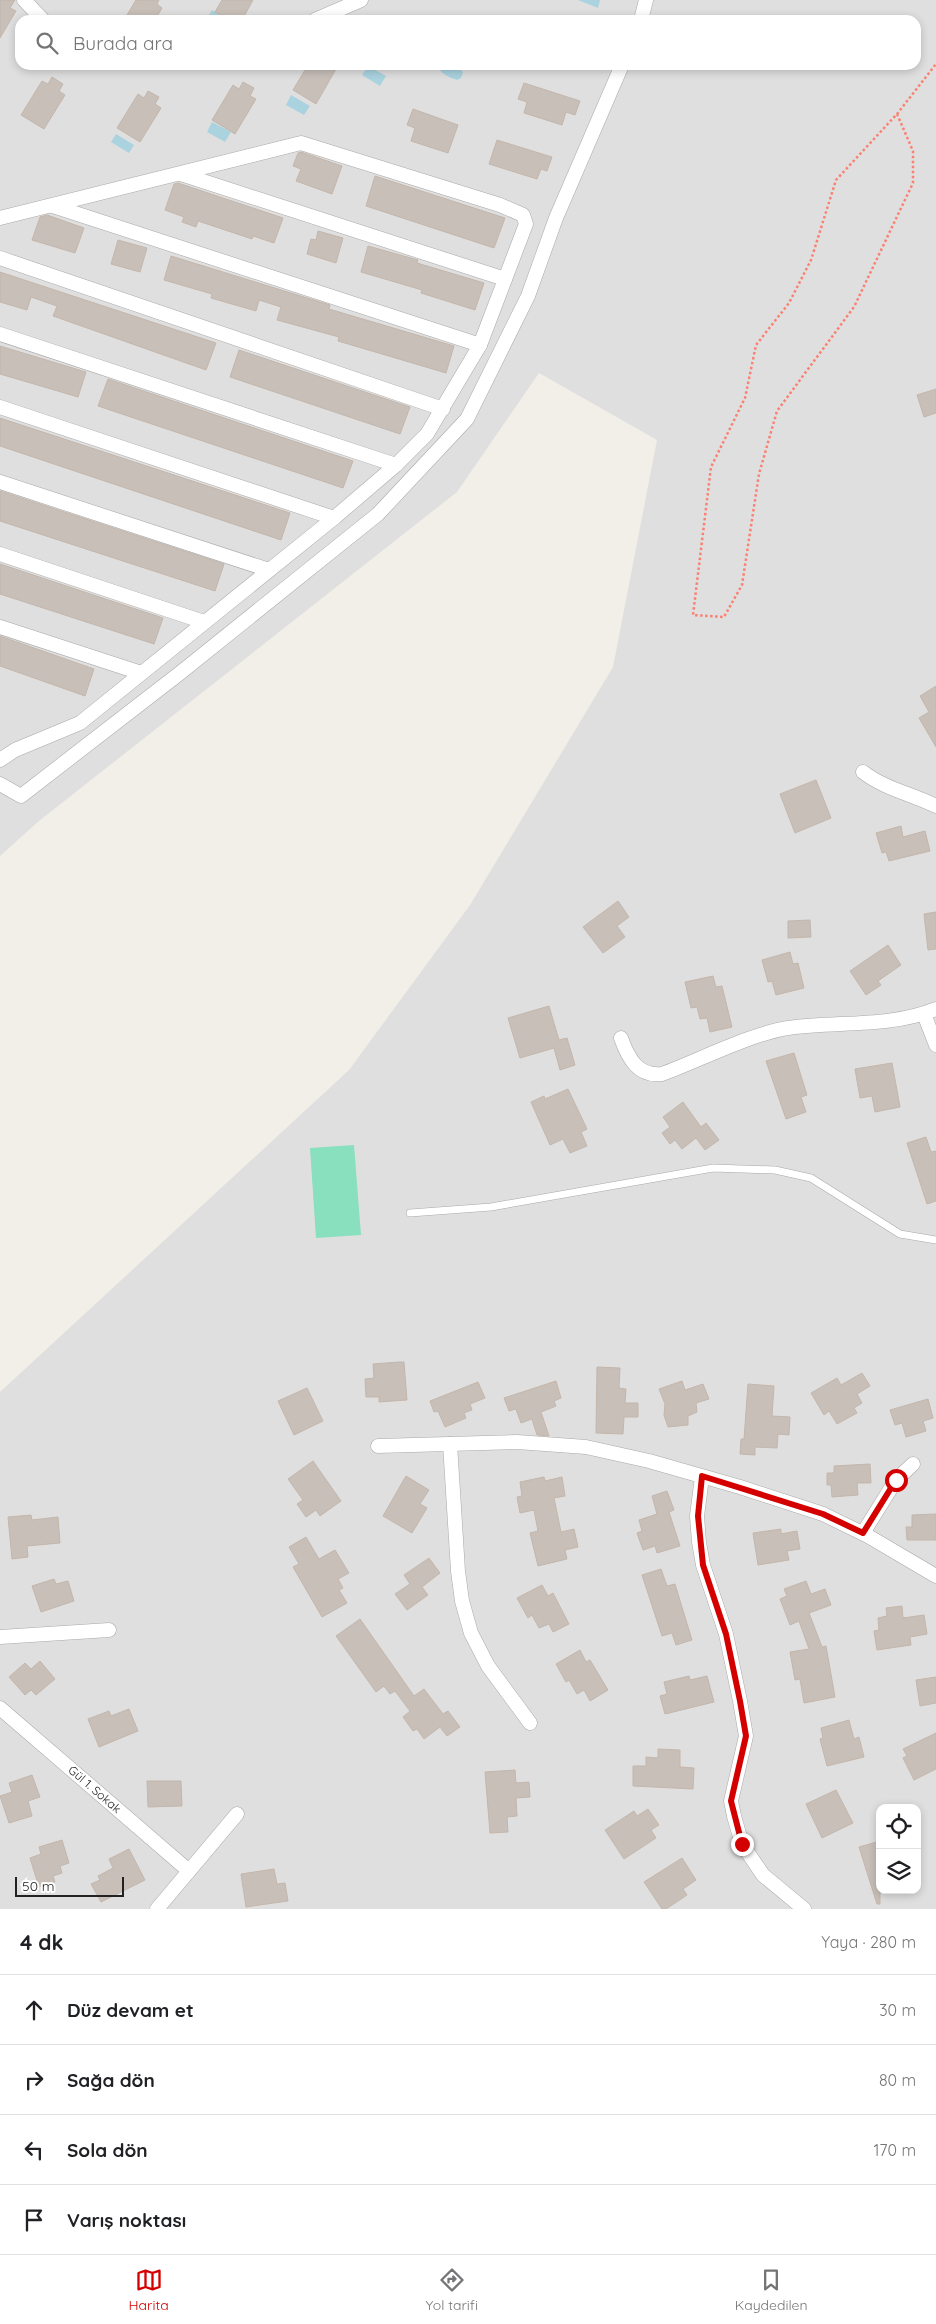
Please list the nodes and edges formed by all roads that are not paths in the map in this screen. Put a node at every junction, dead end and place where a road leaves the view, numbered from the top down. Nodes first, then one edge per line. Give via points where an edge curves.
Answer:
1 (24, 0) edge
2 (361, 0) edge
3 (646, 0) edge
4 (38, 15) edge
5 (326, 15) edge
6 (642, 15) edge
7 (620, 70) edge
8 (180, 174) junction
9 (52, 206) junction
10 (0, 218) edge
11 (0, 258) edge
12 (505, 279) junction
13 (0, 334) edge
14 (480, 345) junction
15 (0, 407) edge
16 (443, 409) junction
17 (396, 465) junction
18 (0, 482) edge
19 (334, 518) junction
20 (0, 554) edge
21 (269, 570) junction
22 (204, 622) junction
23 (0, 627) edge
24 (141, 673) junction
25 (0, 760) edge
26 (863, 772) dead end
27 (0, 784) edge
28 (936, 806) edge
29 (930, 1011) edge
30 (621, 1038) dead end
31 (936, 1045) edge
32 (410, 1213) dead end
33 (936, 1240) edge
34 (450, 1444) junction
35 (378, 1446) dead end
36 (913, 1464) dead end
37 (702, 1476) junction
38 (863, 1533) junction
39 (936, 1576) edge
40 (109, 1630) dead end
41 (0, 1637) edge
42 (0, 1708) edge
43 (530, 1723) dead end
44 (237, 1814) dead end
45 (189, 1871) junction
46 (158, 1909) edge
47 (804, 1909) edge

1 - 4 street
2 - 5 street
3 - 6 street
7 - 27 street via 556,218 528,296 467,418 378,514 158,690 22,796
8 - 9 street
8 - 12 street
8 - 12 street via 302,143 500,205 523,215 526,224
9 - 10 street
9 - 14 street
11 - 16 street
12 - 14 street
13 - 17 street
14 - 16 street
15 - 19 street
16 - 17 street via 427,434
17 - 19 street
18 - 21 street
19 - 21 street
20 - 22 street
21 - 22 street
22 - 24 street
23 - 24 street
24 - 25 street via 80,723 15,750
26 - 28 street via 882,786
29 - 30 street via 887,1022 787,1028 653,1075 635,1066
29 - 31 street
32 - 33 lane via 491,1207 713,1168 775,1170 811,1178 900,1234
34 - 35 street
34 - 37 street via 517,1442 586,1447
34 - 43 street via 458,1571 471,1633 488,1666
36 - 38 street via 896,1480
37 - 38 street via 823,1514
37 - 47 street via 698,1516 703,1565 726,1634 746,1736 731,1801 734,1816 742,1844 764,1875
38 - 39 street
40 - 41 street
42 - 45 street, Gül 1. Sokak
44 - 45 street
45 - 46 street

